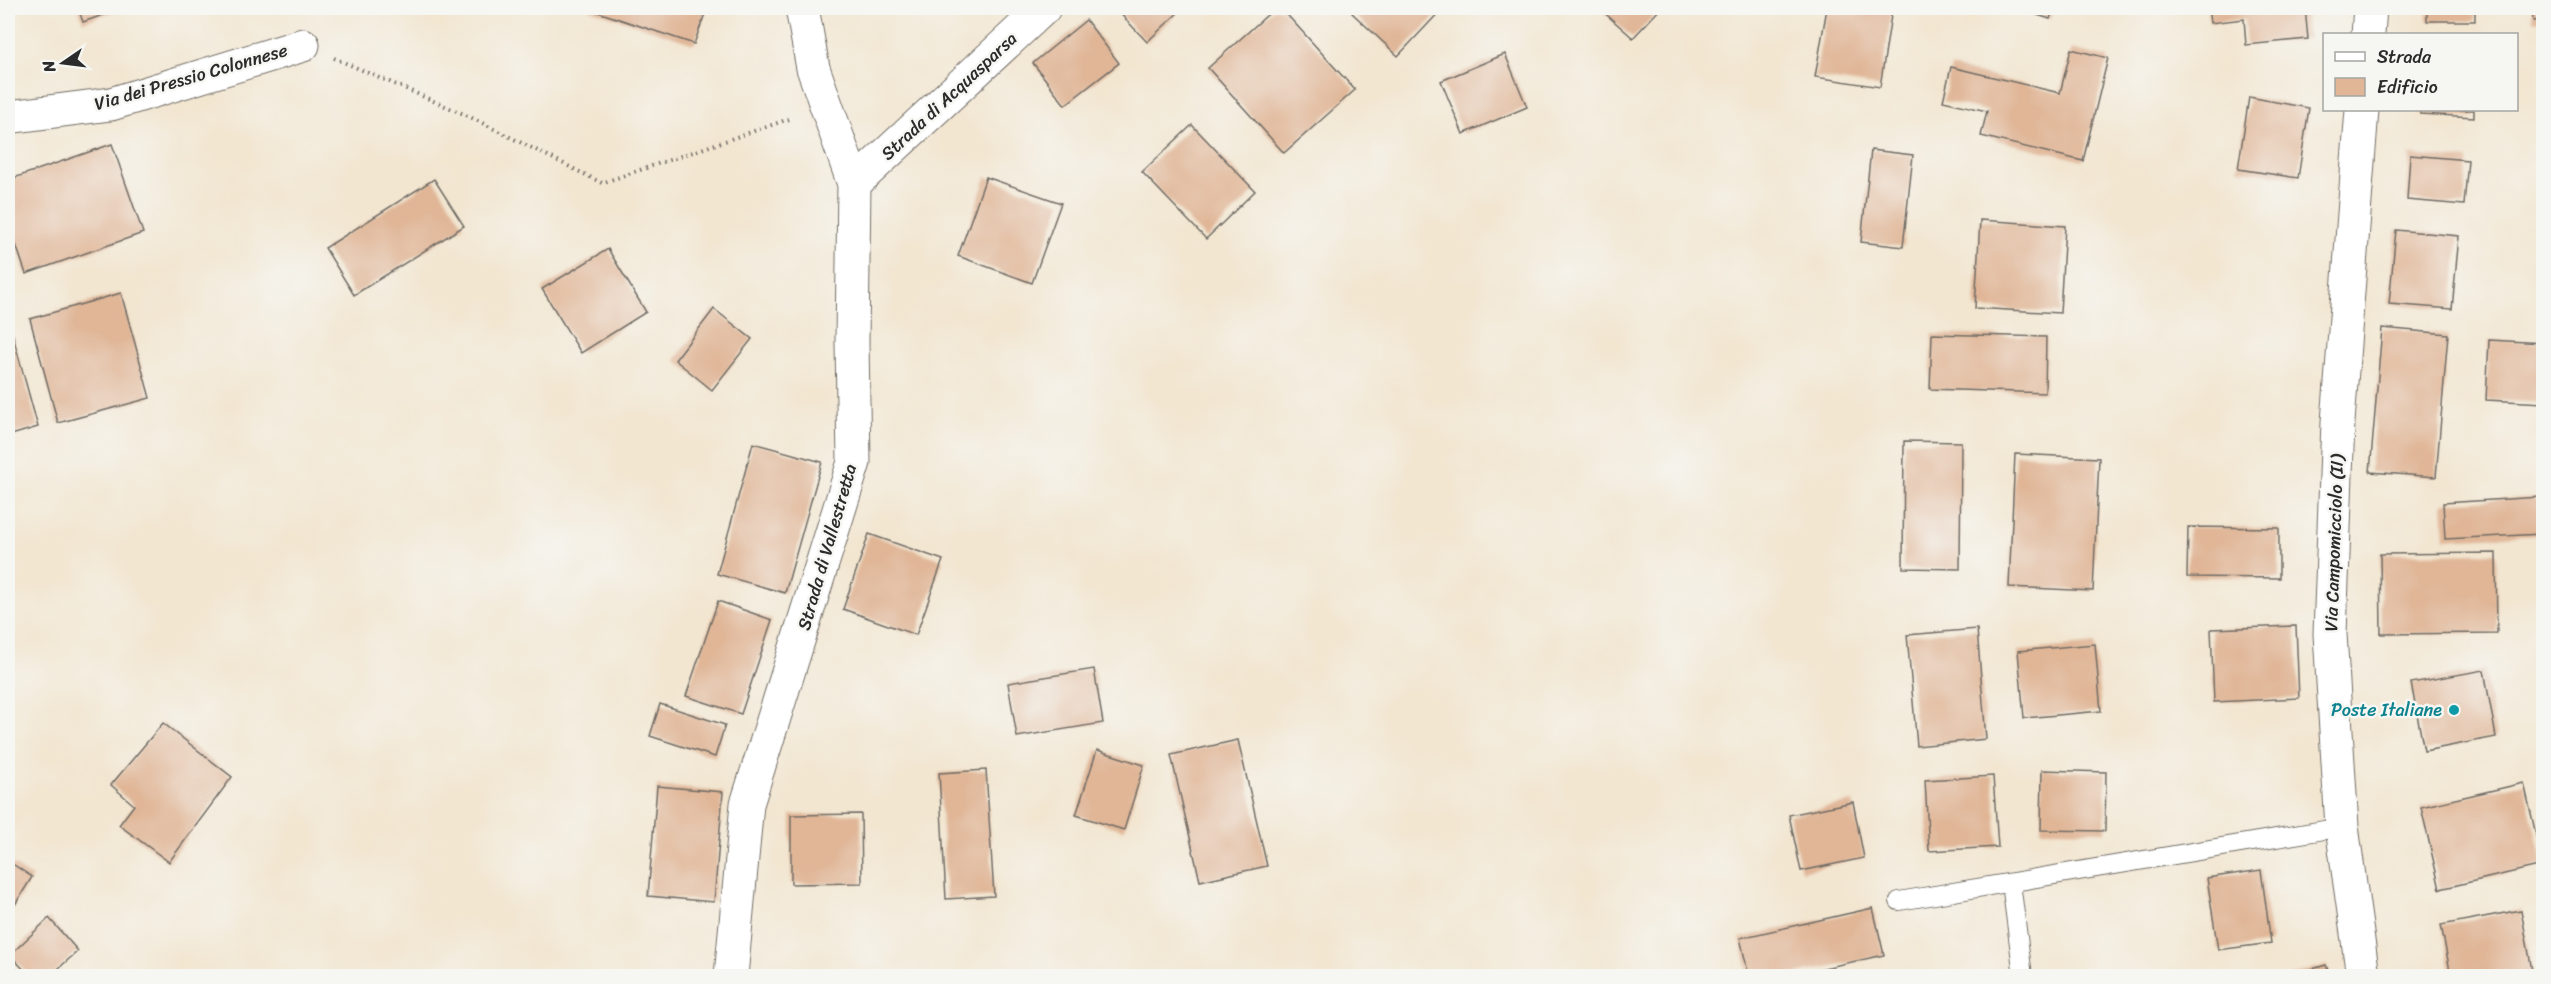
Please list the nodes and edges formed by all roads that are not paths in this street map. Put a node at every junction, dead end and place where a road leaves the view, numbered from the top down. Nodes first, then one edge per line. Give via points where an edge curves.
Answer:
1 (802, 8) edge
2 (1044, 8) edge
3 (2370, 8) edge
4 (2368, 33) edge
5 (303, 45) road end
6 (2362, 111) edge
7 (8, 117) edge
8 (854, 184) junction
9 (2342, 827) junction
10 (2011, 883) junction
11 (1899, 901) dead end
12 (731, 976) edge
13 (2024, 976) edge
14 (2363, 976) edge

1 - 8 street, Strada di Vallestretta via 813,68
2 - 8 street, Strada di Acquasparsa
3 - 4 street
5 - 7 street, Via dei Pressio Colonnese via 111,104
6 - 9 street, Via Campomicciolo (II) via 2338,422 2330,634
8 - 12 street, Strada di Vallestretta via 854,462 747,804
9 - 10 lane
9 - 14 street, Via Campomicciolo (II)
10 - 11 lane
10 - 13 lane

